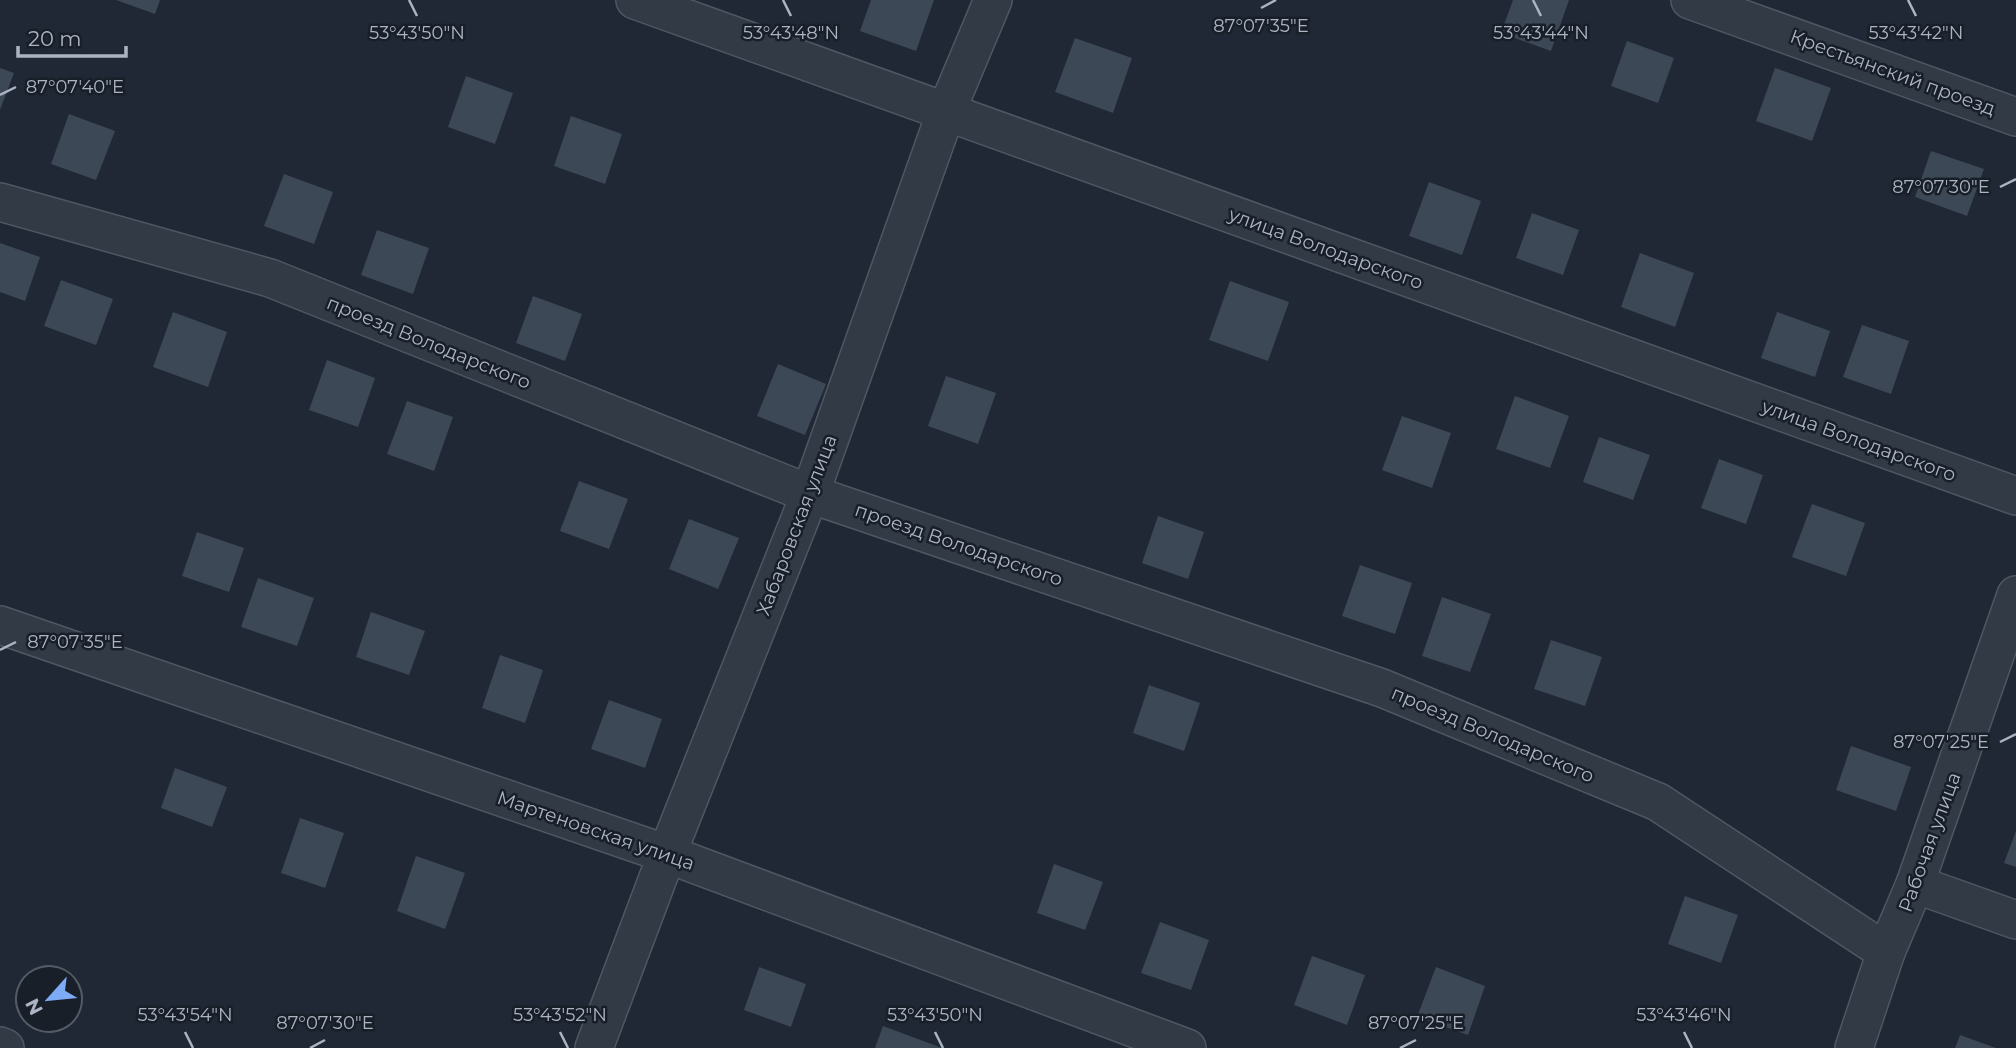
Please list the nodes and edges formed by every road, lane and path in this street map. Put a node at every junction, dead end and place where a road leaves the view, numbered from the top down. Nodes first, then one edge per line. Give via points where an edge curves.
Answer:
1 (635, 0) edge
2 (993, 0) edge
3 (1690, 0) edge
4 (946, 112) junction
5 (2016, 117) edge
6 (0, 202) edge
7 (810, 494) junction
8 (2016, 496) edge
9 (2016, 595) edge
10 (0, 625) edge
11 (667, 854) junction
12 (1915, 884) junction
13 (2016, 920) edge
14 (1886, 952) junction
15 (594, 1048) edge
16 (1187, 1048) edge
17 (1854, 1048) edge

1 - 4 street, улица Володарского
2 - 4 street, Хабаровская улица
3 - 5 street, Крестьянский проезд
4 - 7 street, Хабаровская улица
4 - 8 street, улица Володарского
6 - 7 street, проезд Володарского via 270,278
7 - 11 street, Хабаровская улица
7 - 14 street, проезд Володарского via 1382,688 1658,802
9 - 12 street, Рабочая улица
10 - 11 street, Мартеновская улица
11 - 15 street, Хабаровская улица
11 - 16 street, Мартеновская улица
12 - 13 street
12 - 14 street, Рабочая улица
14 - 17 street, Рабочая улица

